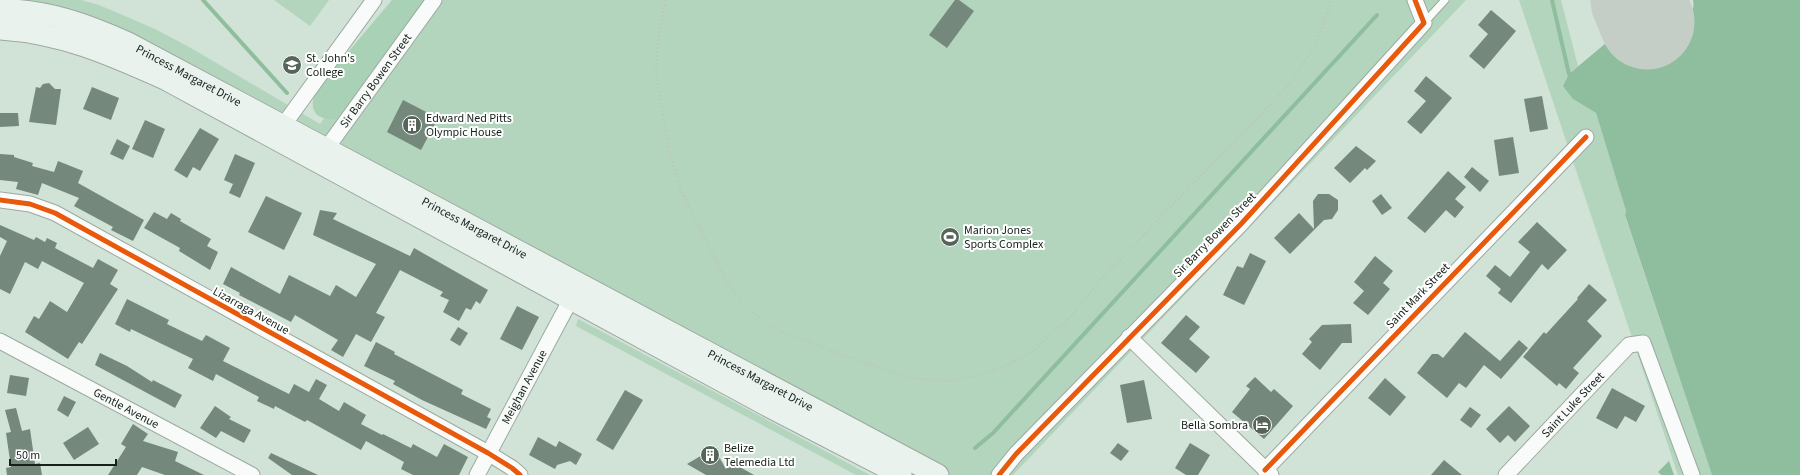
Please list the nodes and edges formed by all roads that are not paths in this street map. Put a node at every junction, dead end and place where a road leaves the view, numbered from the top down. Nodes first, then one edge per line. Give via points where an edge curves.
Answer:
1 (374, 0) edge
2 (434, 0) edge
3 (1415, 0) edge
4 (1445, 0) edge
5 (0, 10) edge
6 (1424, 23) junction
7 (0, 29) edge
8 (278, 132) junction
9 (1586, 137) dead end
10 (321, 155) junction
11 (0, 200) edge
12 (571, 299) junction
13 (1129, 337) junction
14 (1, 344) edge
15 (488, 453) junction
16 (1268, 472) edge
17 (252, 475) edge
18 (477, 475) edge
19 (520, 475) edge
20 (900, 475) edge
21 (938, 475) edge
22 (999, 475) edge
23 (1506, 475) edge
24 (1692, 475) edge

1 - 8 street
2 - 10 street, Sir Barry Bowen Street
3 - 6 street
4 - 6 lane
5 - 8 main road, Princess Margaret Drive via 34,13 98,30 167,63
6 - 13 street, Sir Barry Bowen Street via 1241,224
7 - 8 main road, Princess Margaret Drive via 62,38 91,47
8 - 10 main road, Princess Margaret Drive
9 - 16 street, Saint Mark Street
10 - 12 main road, Princess Margaret Drive
10 - 21 main road, Princess Margaret Drive
11 - 15 street, Lizarraga Avenue via 30,204 55,213
12 - 15 street, Meighan Avenue
12 - 20 main road, Princess Margaret Drive
13 - 16 street
13 - 22 street, Sir Barry Bowen Street via 1016,454
14 - 17 street, Gentle Avenue
15 - 18 street, Meighan Avenue
15 - 19 street, Lizarraga Avenue
23 - 24 street, Saint Luke Street via 1629,346 1643,343

